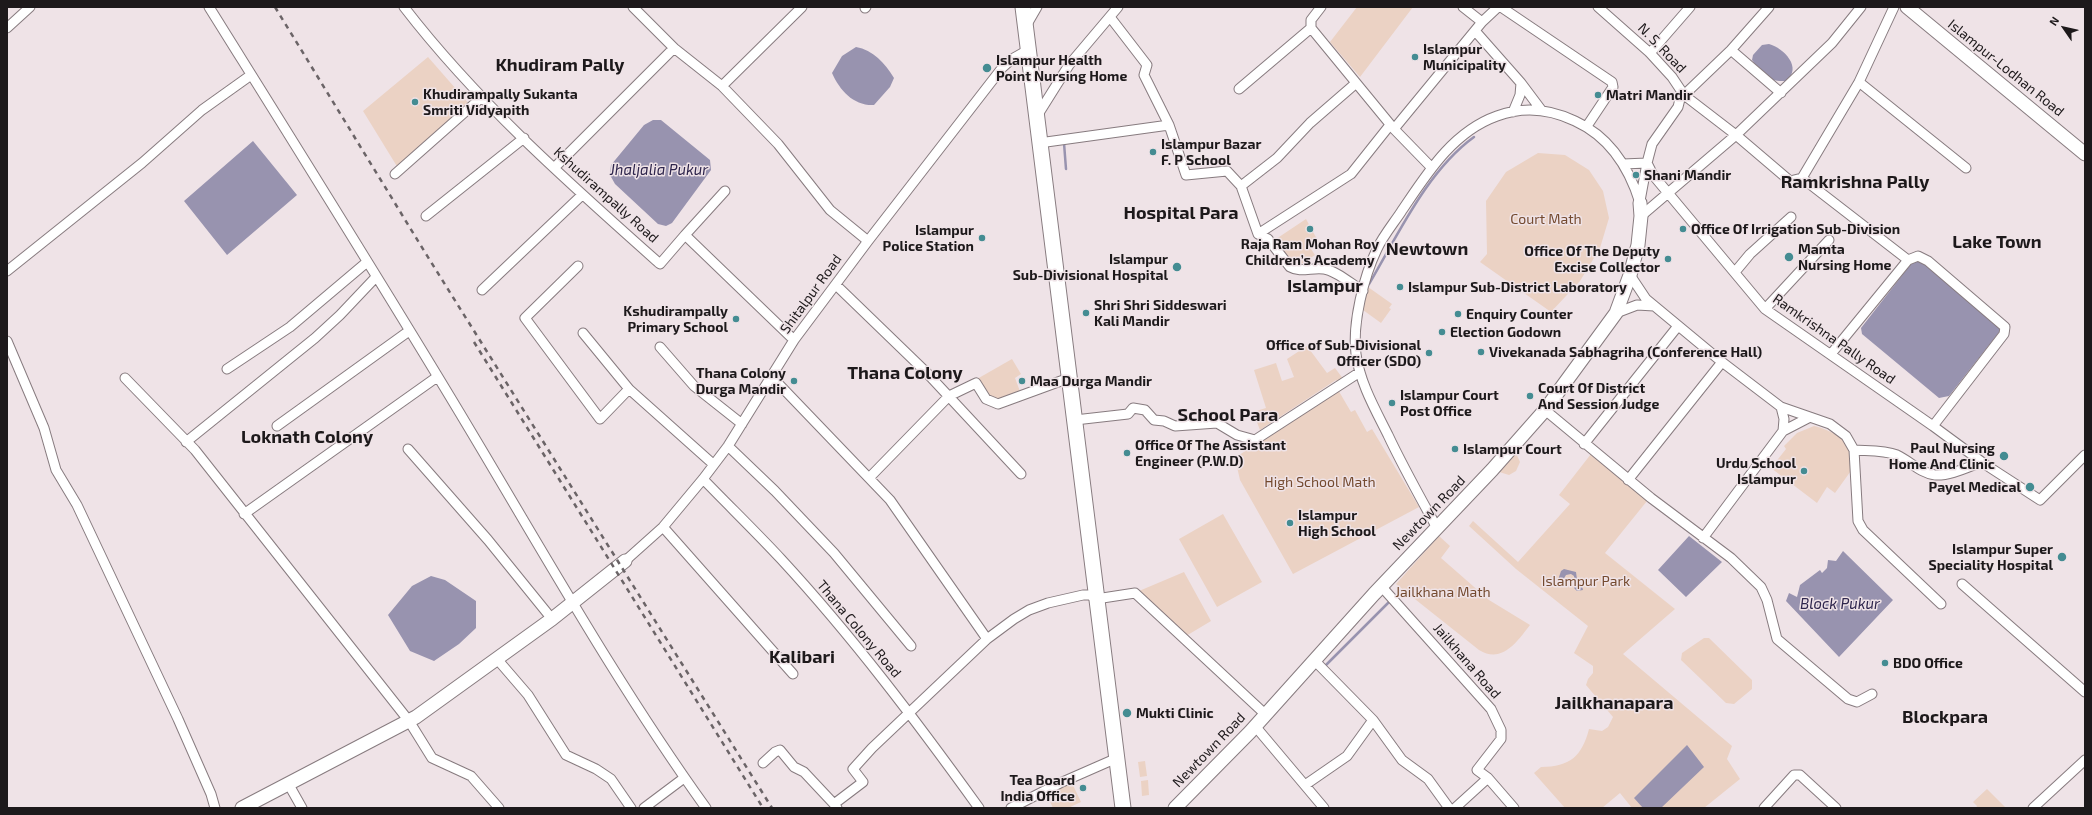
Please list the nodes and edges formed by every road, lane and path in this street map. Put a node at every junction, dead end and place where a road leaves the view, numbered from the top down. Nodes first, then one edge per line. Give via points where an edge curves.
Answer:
1 (30, 7) edge
2 (209, 7) edge
3 (404, 7) edge
4 (633, 7) edge
5 (802, 7) edge
6 (1023, 7) edge
7 (1037, 7) edge
8 (1118, 7) edge
9 (1321, 7) edge
10 (1463, 7) edge
11 (1498, 7) edge
12 (1501, 7) edge
13 (1598, 7) edge
14 (1690, 7) edge
15 (1769, 7) edge
16 (1861, 7) edge
17 (1894, 7) edge
18 (1906, 7) edge
19 (1110, 17) junction
20 (1482, 22) junction
21 (1026, 26) junction
22 (7, 28) edge
23 (1311, 28) junction
24 (1476, 32) junction
25 (674, 48) junction
26 (1028, 50) junction
27 (1731, 50) junction
28 (1650, 53) junction
29 (251, 74) junction
30 (1859, 82) junction
31 (1521, 83) junction
32 (1355, 84) junction
33 (722, 86) junction
34 (1239, 89) dead end
35 (1683, 93) junction
36 (1781, 93) junction
37 (482, 97) junction
38 (1542, 110) junction
39 (1513, 112) junction
40 (1036, 117) junction
41 (1169, 125) junction
42 (1587, 126) junction
43 (1392, 127) junction
44 (1736, 135) junction
45 (524, 138) junction
46 (1039, 143) junction
47 (2085, 154) edge
48 (1646, 163) junction
49 (1623, 164) junction
50 (1431, 167) junction
51 (554, 168) junction
52 (1966, 168) dead end
53 (396, 174) dead end
54 (1802, 178) junction
55 (1241, 186) junction
56 (725, 190) dead end
57 (1668, 192) junction
58 (582, 195) junction
59 (1640, 203) junction
60 (426, 216) dead end
61 (1641, 216) junction
62 (1791, 217) dead end
63 (685, 234) junction
64 (1258, 234) junction
65 (1829, 240) dead end
66 (868, 241) junction
67 (1908, 260) junction
68 (367, 262) junction
69 (578, 266) dead end
70 (7, 271) edge
71 (1734, 272) junction
72 (1630, 275) junction
73 (376, 277) junction
74 (836, 285) junction
75 (482, 290) dead end
76 (1363, 291) junction
77 (1654, 306) junction
78 (1765, 309) junction
79 (1616, 313) junction
80 (1678, 326) junction
81 (409, 331) junction
82 (583, 333) dead end
83 (794, 340) junction
84 (7, 341) edge
85 (660, 347) dead end
86 (1831, 354) junction
87 (1722, 362) junction
88 (227, 369) dead end
89 (1360, 372) junction
90 (437, 376) junction
91 (772, 377) junction
92 (125, 378) dead end
93 (1069, 378) junction
94 (629, 388) junction
95 (949, 396) junction
96 (1782, 407) junction
97 (1545, 410) junction
98 (1810, 418) junction
99 (1075, 420) junction
100 (742, 424) junction
101 (277, 426) dead end
102 (1933, 426) junction
103 (1783, 431) junction
104 (186, 442) junction
105 (1584, 444) junction
106 (728, 446) junction
107 (408, 449) dead end
108 (1854, 450) junction
109 (2085, 455) edge
110 (1982, 462) junction
111 (713, 464) junction
112 (1021, 474) dead end
113 (869, 478) junction
114 (703, 479) junction
115 (1628, 480) junction
116 (244, 514) junction
117 (663, 527) junction
118 (1437, 528) junction
119 (1704, 538) junction
120 (625, 562) joint
121 (1962, 584) dead end
122 (1381, 586) junction
123 (1096, 599) junction
124 (573, 603) junction
125 (1941, 604) dead end
126 (552, 619) junction
127 (987, 639) junction
128 (911, 646) dead end
129 (497, 659) junction
130 (1314, 660) junction
131 (793, 674) dead end
132 (2085, 692) edge
133 (1872, 694) dead end
134 (911, 714) junction
135 (1265, 714) junction
136 (1373, 720) junction
137 (409, 721) junction
138 (1255, 726) junction
139 (1117, 758) junction
140 (2085, 760) edge
141 (763, 763) dead end
142 (684, 778) junction
143 (1488, 778) junction
144 (289, 785) junction
145 (1305, 785) junction
146 (835, 806) edge
147 (215, 808) edge
148 (242, 808) edge
149 (302, 808) edge
150 (499, 808) edge
151 (631, 808) edge
152 (644, 808) edge
153 (706, 808) edge
154 (979, 808) edge
155 (1011, 808) edge
156 (1123, 808) edge
157 (1175, 808) edge
158 (1324, 808) edge
159 (1449, 808) edge
160 (1455, 808) edge
161 (1514, 808) edge
162 (1764, 808) edge
163 (1836, 808) edge
164 (2033, 808) edge

1 - 22 street
2 - 29 street
3 - 37 street, Kshudirampally Road via 423,32
4 - 25 street
5 - 33 street
6 - 21 main road
7 - 21 street
8 - 19 street
9 - 23 street via 1311,20
10 - 20 street
11 - 20 street
12 - 42 street via 1612,82 1613,87
13 - 28 street, N. S. Road
14 - 28 street
15 - 27 street
16 - 36 street via 1832,43
17 - 30 street
18 - 47 street, Islampur-Lodhan Road
19 - 40 street via 1069,65
19 - 41 street via 1146,66 1144,75
20 - 24 street
21 - 26 main road
23 - 32 street
23 - 34 street
24 - 31 street
24 - 43 street
25 - 33 street
25 - 51 street
26 - 40 main road
26 - 66 street, Shitalpur Road via 1002,68
27 - 35 street
27 - 36 street
28 - 35 street, N. S. Road
29 - 68 street
29 - 70 street via 202,110 142,163
30 - 52 street
30 - 54 street
31 - 38 street
31 - 39 street via 1520,95
32 - 43 street
32 - 55 street via 1310,123 1277,158
33 - 66 street via 778,144 830,210
35 - 44 street, N. S. Road
35 - 48 street via 1678,107 1652,144
36 - 44 street
37 - 45 street, Kshudirampally Road
37 - 53 street
38 - 39 street
38 - 42 street
39 - 50 street via 1496,116 1472,129
40 - 46 main road
41 - 46 street
41 - 55 street via 1186,175 1227,171
42 - 49 street via 1605,139
43 - 50 street
43 - 64 street via 1351,174
44 - 54 street, N. S. Road via 1790,181
44 - 57 street
45 - 51 street, Kshudirampally Road
45 - 60 street
46 - 93 main road
48 - 49 street
48 - 57 street, Ramkrishna Pally Road
48 - 59 street
49 - 59 street via 1633,180
50 - 76 street via 1377,248
51 - 58 street, Kshudirampally Road
54 - 67 street
55 - 64 street
56 - 63 street
57 - 61 street
57 - 71 street, Ramkrishna Pally Road
58 - 63 street, Kshudirampally Road via 660,264
58 - 75 street
59 - 61 street, Newtown Road
61 - 72 street, Newtown Road via 1638,245
62 - 71 street
63 - 83 street
64 - 76 street via 1268,239 1290,267 1329,270
65 - 78 street
66 - 74 street, Shitalpur Road
67 - 86 street
67 - 102 street via 1918,256 1928,261 2005,327 2004,334
68 - 73 street
68 - 88 street via 290,327
69 - 94 street via 526,318 600,420
71 - 78 street, Ramkrishna Pally Road
72 - 77 street via 1646,299
72 - 79 street, Newtown Road
73 - 81 street
73 - 104 street via 325,329
74 - 83 street, Shitalpur Road
74 - 95 street
76 - 89 street via 1356,327 1356,353
77 - 79 street via 1637,305
77 - 80 street
78 - 86 street, Ramkrishna Pally Road
79 - 97 street, Newtown Road
80 - 87 street
80 - 105 street
81 - 90 street
81 - 101 street
82 - 94 street
83 - 91 street, Shitalpur Road
84 - 147 street via 44,428 56,470 77,505 178,719
85 - 100 street via 694,386
86 - 102 street, Ramkrishna Pally Road
87 - 96 street
87 - 115 street
89 - 99 street via 1255,440 1237,435 1217,424 1175,426 1154,420 1146,410 1133,408 1128,414
89 - 118 street via 1372,405
90 - 116 street
90 - 124 street
91 - 100 street, Shitalpur Road
91 - 113 street
92 - 104 street
93 - 95 street via 998,404 986,399 976,383
93 - 99 main road
94 - 111 street
95 - 112 street
95 - 113 street
96 - 98 street
96 - 103 street
97 - 105 street
97 - 118 street, Newtown Road
98 - 103 street
98 - 108 street via 1830,424 1846,436
99 - 123 main road
100 - 106 street, Shitalpur Road
102 - 110 street, Ramkrishna Pally Road
103 - 119 street
104 - 116 street
105 - 115 street
106 - 111 street, Shitalpur Road
106 - 128 street via 834,553
107 - 126 street via 488,540
108 - 110 street via 1896,455 1924,472 1935,475 1951,473
108 - 125 street via 1858,521 1863,530
109 - 110 street, Ramkrishna Pally Road via 2040,500
111 - 114 street, Shitalpur Road
113 - 127 street via 890,500
114 - 117 street, Shitalpur Road
114 - 134 street, Thana Colony Road via 782,559
115 - 119 street
116 - 137 street
117 - 120 street, Shitalpur Road
117 - 131 street
118 - 122 street, Newtown Road
119 - 133 street via 1761,587 1777,639 1848,699 1857,702
120 - 124 street
121 - 132 street
122 - 130 street, Newtown Road
122 - 143 street, Jailkhana Road via 1491,709 1501,730 1501,739 1477,770
123 - 127 street via 1090,595 1083,595 1048,603 1024,613
123 - 135 street via 1135,593
123 - 139 main road
124 - 126 street
124 - 142 street
126 - 129 street
127 - 134 street
129 - 137 street
129 - 151 street via 528,695 566,755 596,769 610,779
130 - 135 street, Newtown Road
130 - 136 street
134 - 146 street via 872,748 853,769 863,782
134 - 154 street, Thana Colony Road
135 - 138 street, Newtown Road
136 - 145 street via 1347,756
136 - 159 street via 1402,760 1428,779
137 - 144 street
137 - 150 street via 432,758 471,776
138 - 145 street
138 - 157 street, Newtown Road
139 - 155 street
139 - 156 main road
140 - 164 street
141 - 146 street via 780,750
142 - 152 street
142 - 153 street
143 - 160 street
143 - 161 street
144 - 148 street
144 - 149 street
145 - 158 street
162 - 163 street via 1794,775 1800,774

